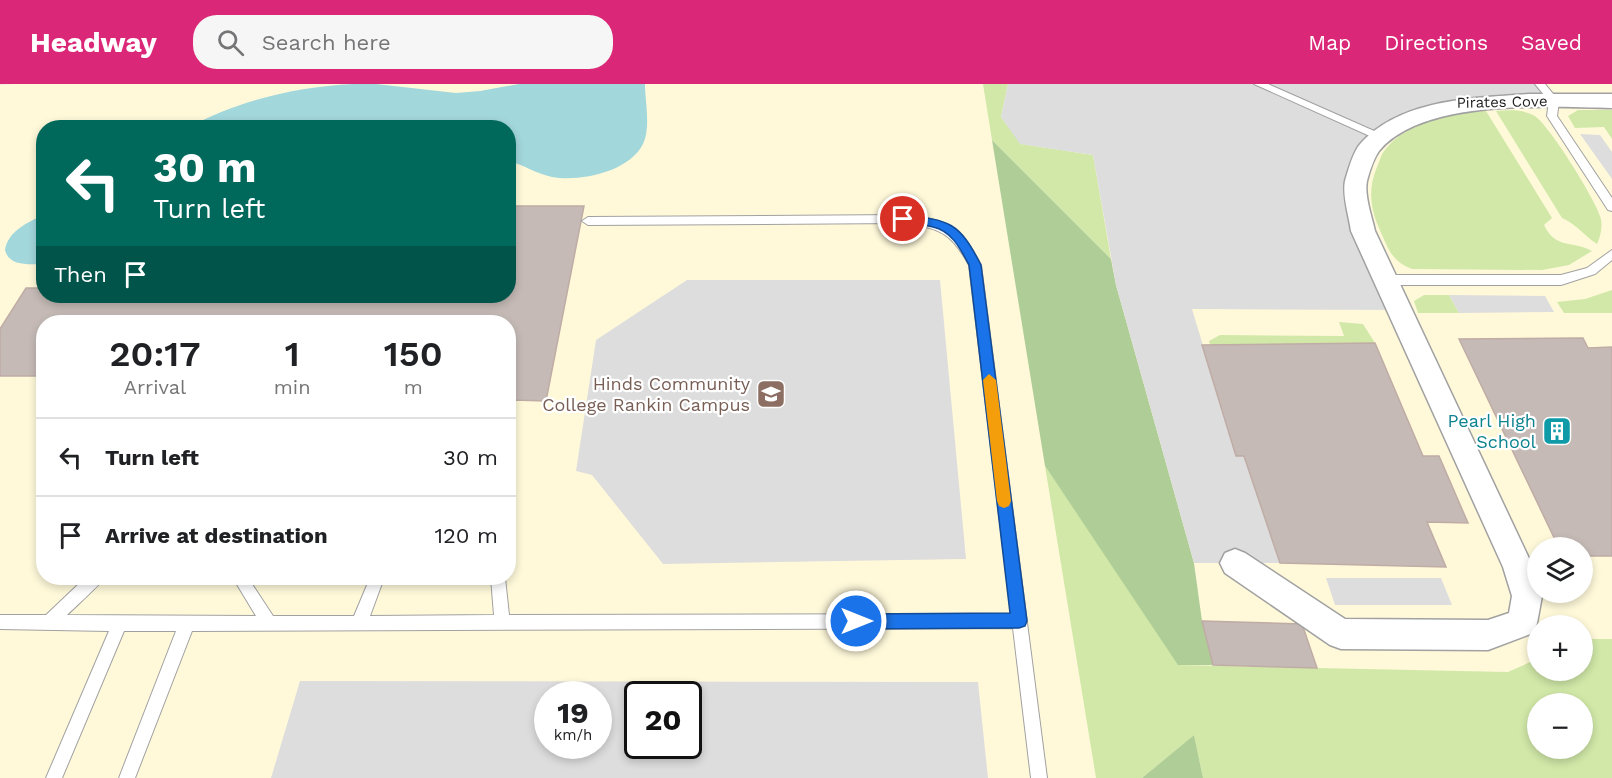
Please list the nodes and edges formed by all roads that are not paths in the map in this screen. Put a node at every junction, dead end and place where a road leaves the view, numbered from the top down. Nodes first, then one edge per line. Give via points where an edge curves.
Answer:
1 (1259, 84) edge
2 (1540, 84) edge
3 (1554, 101) junction
4 (1612, 101) edge
5 (1376, 134) junction
6 (1612, 207) edge
7 (588, 221) dead end
8 (1612, 254) edge
9 (1385, 280) junction
10 (1235, 563) dead end
11 (86, 585) edge
12 (244, 585) edge
13 (374, 585) edge
14 (499, 585) edge
15 (1019, 621) junction
16 (0, 622) edge
17 (49, 622) junction
18 (502, 622) junction
19 (120, 623) junction
20 (187, 624) junction
21 (269, 624) junction
22 (359, 624) junction
23 (54, 778) edge
24 (127, 778) edge
25 (1039, 778) edge

1 - 5 lane
2 - 3 lane
3 - 4 street, Pirates Cove
3 - 5 street, Pirates Cove via 1447,104 1402,118
3 - 6 lane via 1552,116
5 - 9 street, Pirates Cove via 1358,166 1354,197 1363,231
7 - 15 lane via 903,219 950,229 975,265
8 - 9 lane via 1591,271 1561,280
9 - 10 street, Pirates Cove via 1518,567 1527,596 1522,622 1488,635 1341,634
11 - 17 lane
12 - 21 lane
13 - 22 lane
14 - 18 lane
15 - 18 lane
15 - 25 lane
16 - 17 lane
17 - 19 lane
18 - 22 lane
19 - 20 lane
19 - 23 lane
20 - 21 lane
20 - 24 lane
21 - 22 lane

